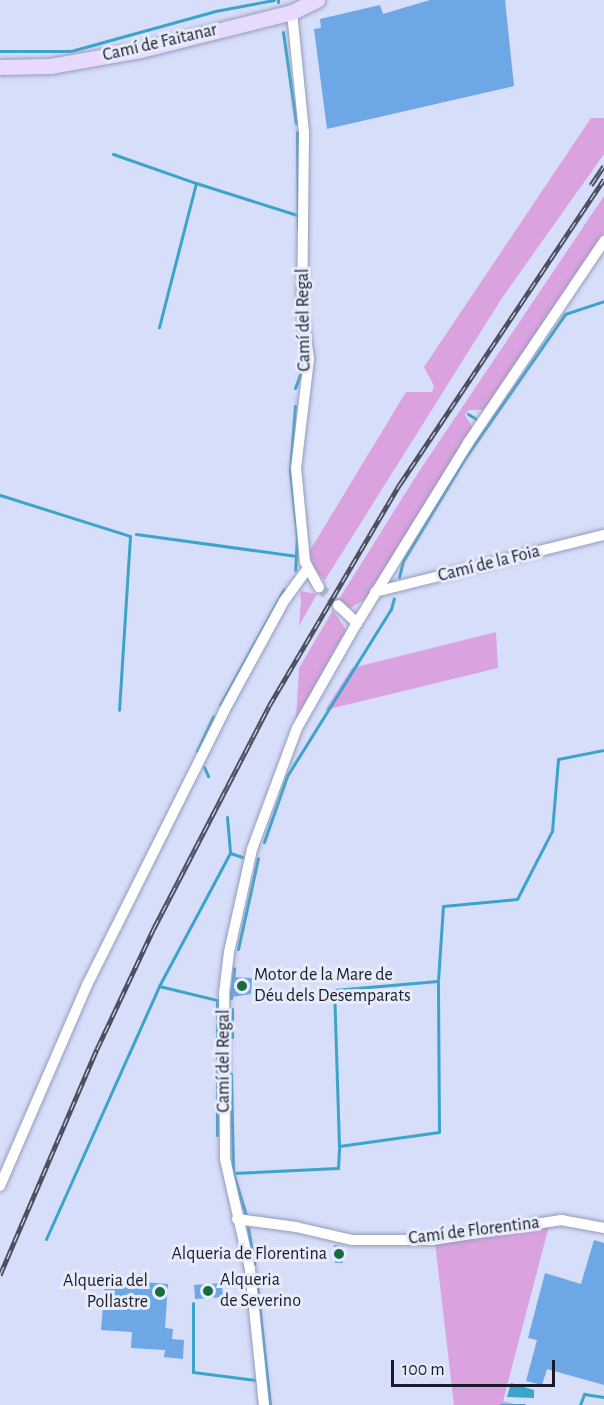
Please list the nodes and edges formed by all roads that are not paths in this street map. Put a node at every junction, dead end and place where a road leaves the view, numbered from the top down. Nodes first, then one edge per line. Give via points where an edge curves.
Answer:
1 (317, 0) edge
2 (292, 12) junction
3 (0, 67) edge
4 (604, 241) edge
5 (604, 535) edge
6 (307, 569) junction
7 (320, 587) tunnel mouth
8 (375, 592) junction
9 (338, 605) tunnel mouth
10 (357, 623) junction
11 (0, 1186) edge
12 (237, 1219) junction
13 (604, 1228) edge
14 (264, 1405) edge

1 - 2 street, Camí de Faitanar
2 - 3 street, Camí de Faitanar via 141,50 66,64
2 - 6 street, Camí del Regal via 304,133 302,310 309,359 296,468
4 - 8 street, Camí del Regal via 468,442
5 - 8 street, Camí de la Foia
6 - 7 street, Camí del Regal
6 - 11 street via 284,601 224,711 87,985
8 - 10 street, Camí del Regal
9 - 10 street
10 - 12 street, Camí del Regal via 306,709 282,764 252,849 229,952 224,993 225,1159
12 - 13 street, Camí de Florentina via 352,1240 432,1240 561,1220
12 - 14 street, Camí del Regal via 250,1269

